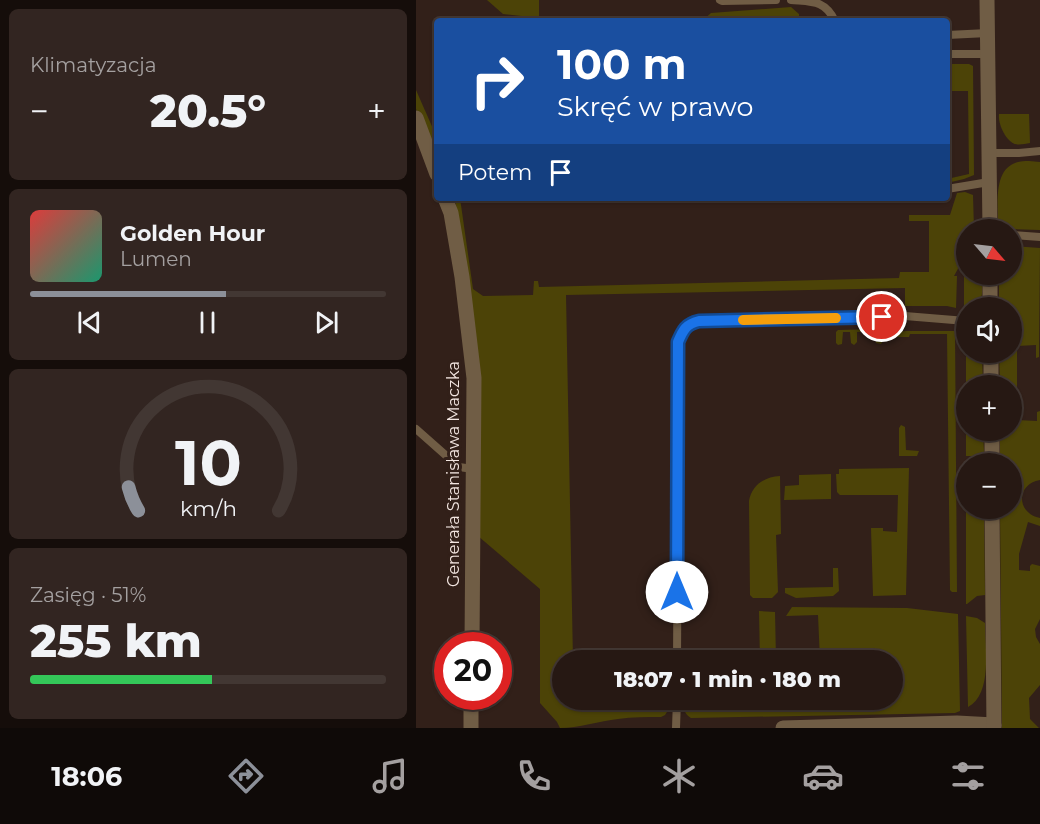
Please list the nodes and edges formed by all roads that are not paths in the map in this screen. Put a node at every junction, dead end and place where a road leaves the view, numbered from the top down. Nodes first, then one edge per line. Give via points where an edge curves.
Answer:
1 (720, 0) edge
2 (776, 0) edge
3 (791, 0) edge
4 (988, 0) edge
5 (834, 18) edge
6 (988, 33) junction
7 (950, 35) edge
8 (950, 54) edge
9 (988, 54) junction
10 (416, 118) edge
11 (1040, 151) edge
12 (989, 153) junction
13 (434, 166) edge
14 (989, 182) junction
15 (950, 188) edge
16 (446, 201) edge
17 (990, 219) edge
18 (1022, 236) edge
19 (1040, 237) edge
20 (956, 320) edge
21 (416, 429) edge
22 (473, 469) junction
23 (992, 519) edge
24 (472, 632) edge
25 (677, 650) edge
26 (471, 710) edge
27 (677, 710) edge
28 (994, 727) edge
29 (471, 728) edge
30 (676, 728) edge
31 (783, 728) edge

1 - 2 lane
3 - 5 lane via 816,3 829,9
4 - 6 street
6 - 7 lane
6 - 9 street
8 - 9 lane
9 - 12 street
10 - 13 street
11 - 12 lane
12 - 14 street
14 - 15 lane
14 - 17 street
16 - 22 street, Generała Stanisława Maczka via 462,277 474,378
18 - 19 lane
20 - 25 lane via 905,316 699,321 682,331 678,342
21 - 22 lane via 459,467
22 - 24 street, Generała Stanisława Maczka
23 - 28 street
26 - 29 street
27 - 30 lane
28 - 31 street via 956,723

